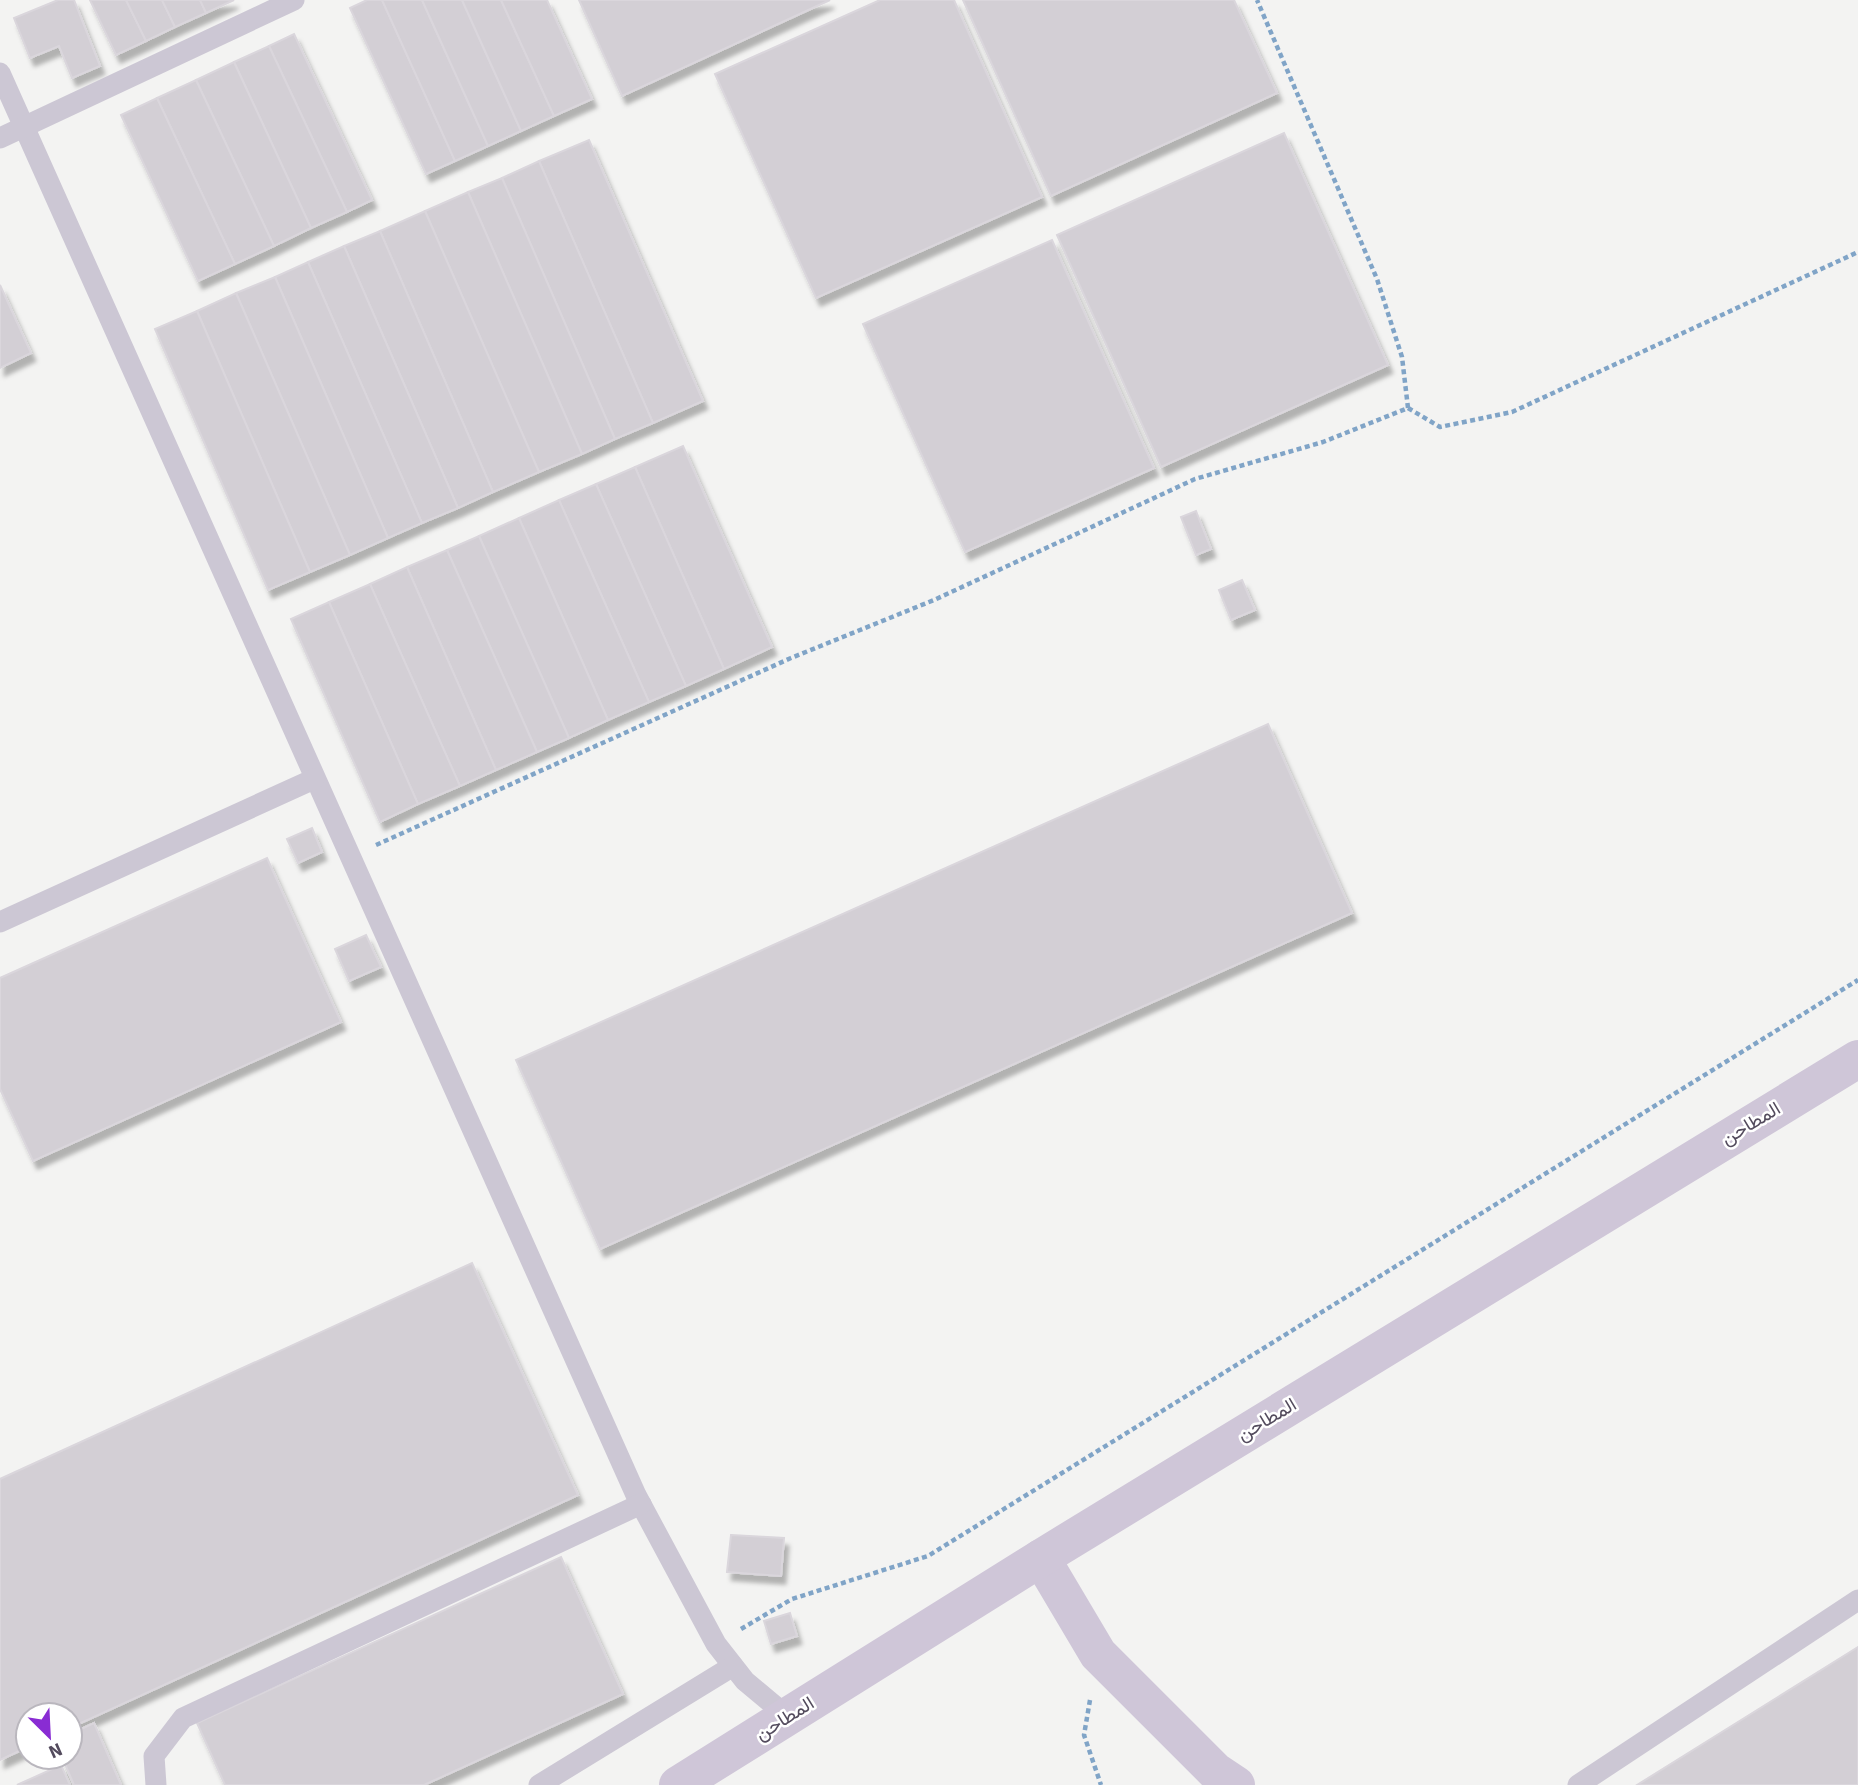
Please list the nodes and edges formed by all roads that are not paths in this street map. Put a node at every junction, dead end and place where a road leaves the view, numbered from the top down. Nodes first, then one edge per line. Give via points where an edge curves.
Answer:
1 (294, 0) edge
2 (0, 73) edge
3 (25, 127) junction
4 (0, 138) edge
5 (314, 779) junction
6 (0, 922) edge
7 (1858, 1059) edge
8 (641, 1504) junction
9 (1041, 1558) junction
10 (1858, 1600) edge
11 (733, 1666) junction
12 (788, 1717) junction
13 (156, 1785) edge
14 (539, 1785) edge
15 (678, 1785) edge
16 (1236, 1785) edge
17 (1578, 1785) edge

1 - 3 lane
2 - 3 lane
3 - 4 lane
3 - 5 lane
5 - 6 lane
5 - 8 lane
7 - 9 main road, المطاحن
8 - 11 lane via 716,1644
8 - 13 lane via 183,1718 154,1756
9 - 12 main road, المطاحن
9 - 16 main road via 1098,1654 1214,1771
10 - 17 lane
11 - 12 lane
11 - 14 lane
12 - 15 main road, المطاحن

